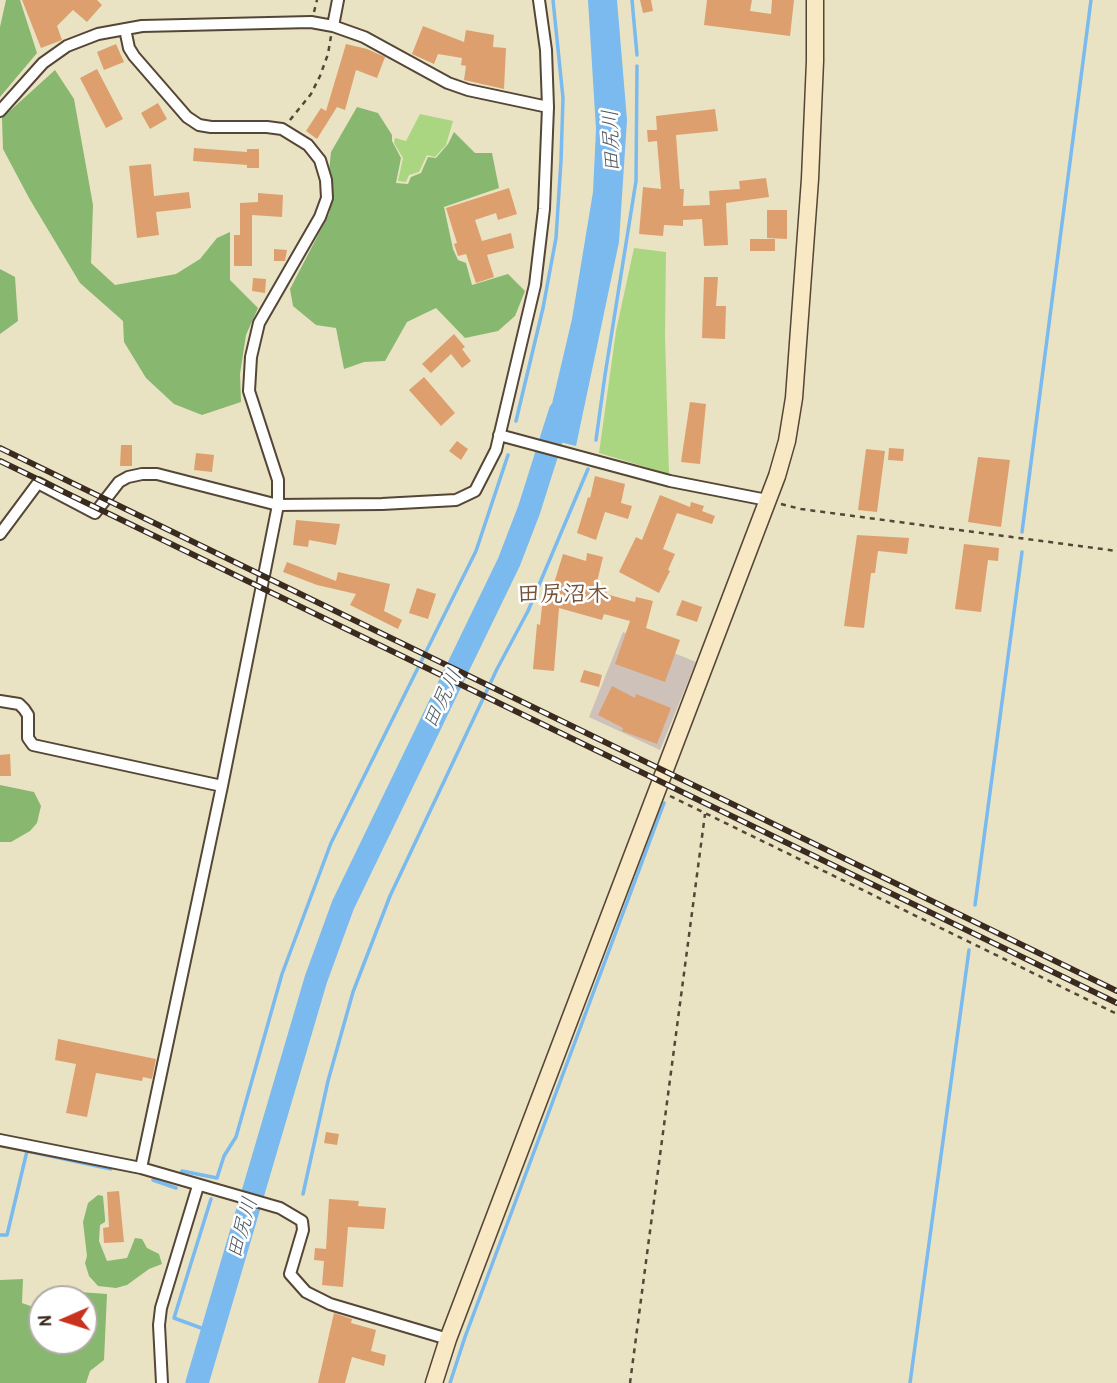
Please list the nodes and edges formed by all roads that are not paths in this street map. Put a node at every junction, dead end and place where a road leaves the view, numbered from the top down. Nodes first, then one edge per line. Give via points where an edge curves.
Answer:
1 (338, 0) edge
2 (539, 0) edge
3 (815, 0) edge
4 (333, 26) junction
5 (125, 29) junction
6 (548, 107) junction
7 (0, 111) edge
8 (499, 435) junction
9 (767, 500) junction
10 (278, 505) junction
11 (0, 534) edge
12 (0, 701) edge
13 (222, 786) junction
14 (0, 1140) edge
15 (141, 1168) junction
16 (198, 1186) junction
17 (448, 1339) junction
18 (162, 1383) edge
19 (434, 1383) edge

1 - 4 street
2 - 6 street
3 - 9 street via 810,179 794,398 787,441
4 - 5 street via 311,22
4 - 6 street via 364,37 448,83
5 - 7 street via 67,46 43,63
5 - 10 street via 134,56 187,117 211,127 282,129 308,145 320,160 327,198 260,323 251,357 249,391 278,480
6 - 8 street via 535,285
8 - 9 street via 670,481
8 - 10 street via 475,491 456,500
9 - 17 street
10 - 11 street via 158,474 142,474 119,482 94,513 38,483
10 - 13 street
12 - 13 street via 19,704 28,715 33,745
13 - 15 street
14 - 15 street
15 - 16 street
16 - 17 street via 280,1208 302,1221 290,1274 306,1292 330,1304
16 - 18 street via 161,1308
17 - 19 street

